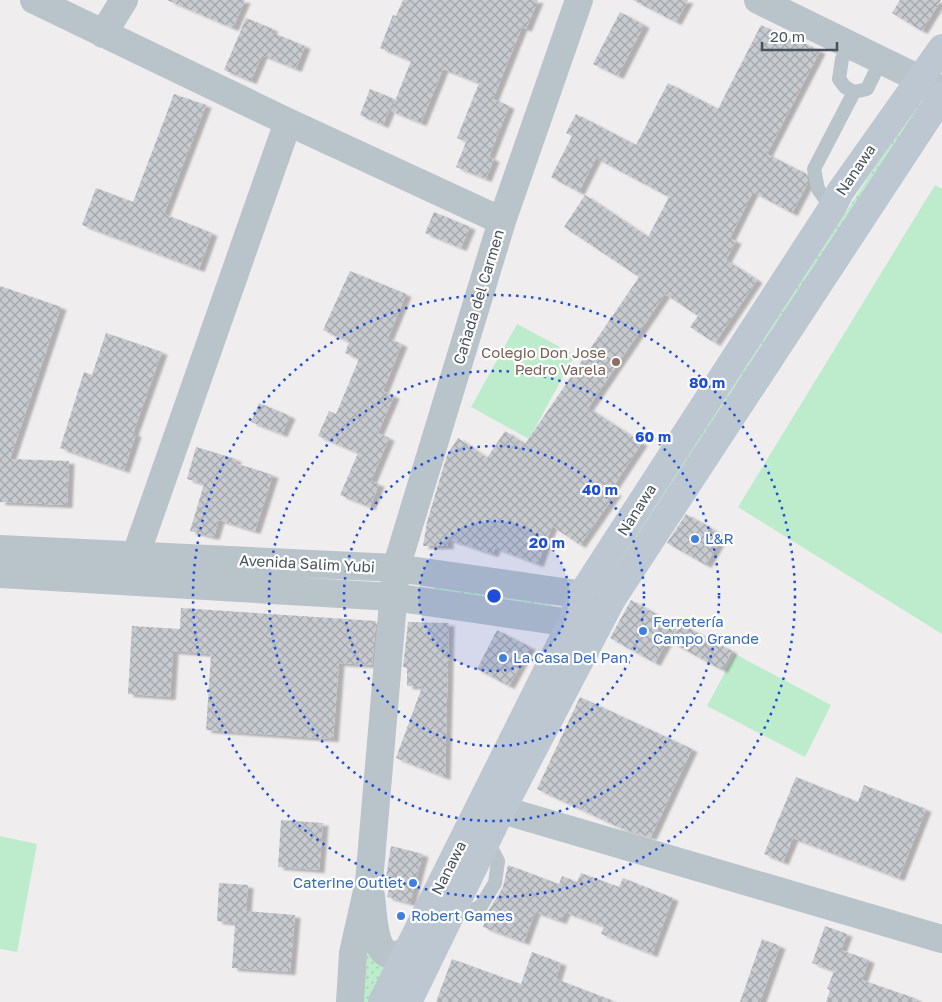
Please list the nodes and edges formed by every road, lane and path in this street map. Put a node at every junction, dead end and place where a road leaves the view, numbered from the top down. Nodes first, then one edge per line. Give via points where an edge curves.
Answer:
1 (34, 0) edge
2 (124, 0) edge
3 (579, 0) edge
4 (758, 0) edge
5 (103, 34) junction
6 (850, 45) junction
7 (942, 48) edge
8 (882, 60) junction
9 (931, 84) edge
10 (854, 92) junction
11 (942, 96) edge
12 (288, 122) junction
13 (832, 208) junction
14 (502, 221) junction
15 (0, 549) edge
16 (135, 557) junction
17 (396, 568) junction
18 (0, 574) edge
19 (582, 594) junction
20 (393, 597) junction
21 (612, 599) junction
22 (584, 626) junction
23 (492, 807) junction
24 (369, 882) junction
25 (942, 939) edge
26 (408, 950) junction
27 (350, 1002) edge
28 (382, 1002) edge
29 (408, 1002) edge

1 - 5 street
2 - 5 street
3 - 14 street, Cañada del Carmen
4 - 6 street
5 - 12 street
6 - 8 street
6 - 10 lane via 842,60 840,79
7 - 9 main road, Nanawa
8 - 9 street
8 - 10 lane via 867,89
9 - 13 main road, Nanawa via 840,192
10 - 13 lane via 814,169 818,189
11 - 21 main road, Nanawa
12 - 14 street
12 - 16 street
13 - 19 main road, Nanawa
14 - 17 street, Cañada del Carmen
15 - 16 street, Avenida Salim Yubi
16 - 17 street, Avenida Salim Yubi
17 - 19 street, Avenida Salim Yubi
17 - 20 street, Cañada del Carmen
18 - 20 street, Avenida Salim Yubi
19 - 21 street, Avenida Salim Yubi
19 - 22 main road, Nanawa
20 - 22 street, Avenida Salim Yubi
20 - 24 street, Cañada del Carmen
21 - 22 main road, Nanawa
22 - 23 main road, Nanawa
23 - 25 street
23 - 26 main road, Nanawa
23 - 29 main road, Nanawa via 487,840
24 - 26 street via 375,932 381,947 392,957
24 - 27 street via 352,953
26 - 28 main road, Nanawa

